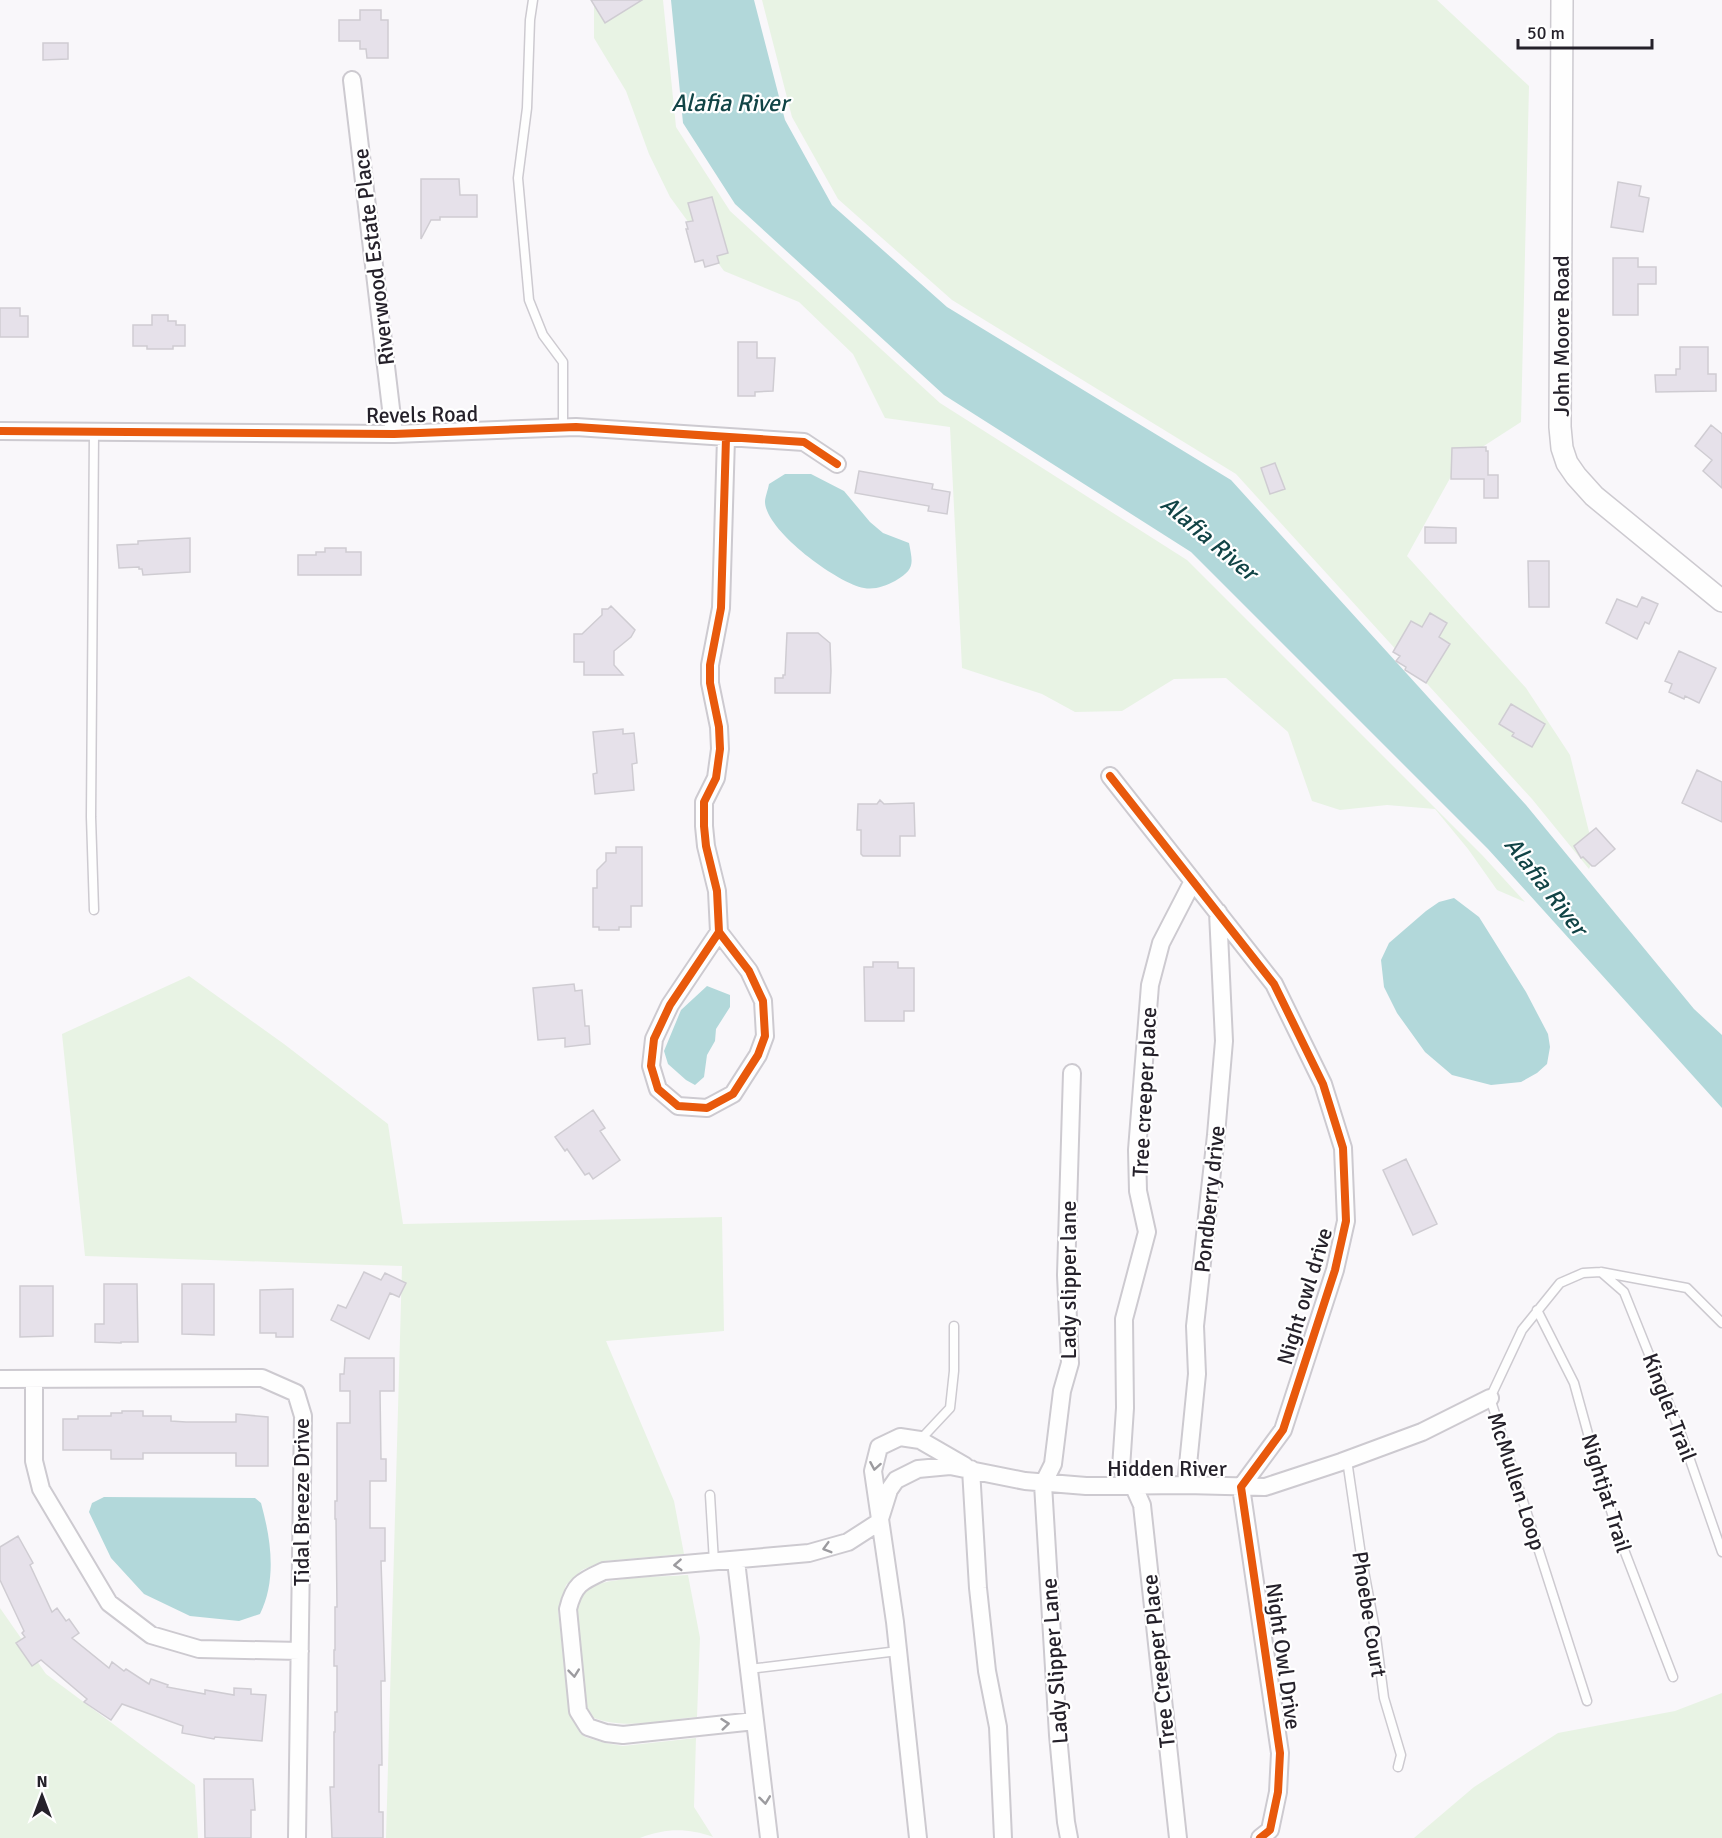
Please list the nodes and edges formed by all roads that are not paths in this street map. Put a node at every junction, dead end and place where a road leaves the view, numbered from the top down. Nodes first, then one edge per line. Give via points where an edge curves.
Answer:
1 (533, 0) edge
2 (1562, 0) edge
3 (352, 80) dead end
4 (563, 428) junction
5 (0, 431) edge
6 (94, 432) junction
7 (394, 434) junction
8 (726, 438) junction
9 (837, 464) dead end
10 (1722, 601) edge
11 (1110, 776) dead end
12 (1193, 881) junction
13 (94, 910) dead end
14 (1218, 912) junction
15 (719, 932) junction
16 (1072, 1073) dead end
17 (1601, 1272) junction
18 (1537, 1310) junction
19 (1722, 1323) edge
20 (954, 1326) dead end
21 (0, 1379) edge
22 (34, 1379) junction
23 (1490, 1398) junction
24 (920, 1440) junction
25 (1347, 1460) junction
26 (971, 1469) junction
27 (1043, 1484) junction
28 (1133, 1485) junction
29 (1186, 1485) junction
30 (1241, 1487) junction
31 (710, 1495) dead end
32 (879, 1522) junction
33 (1722, 1552) edge
34 (736, 1561) junction
35 (714, 1562) junction
36 (300, 1651) junction
37 (898, 1651) junction
38 (749, 1669) junction
39 (1673, 1677) dead end
40 (1587, 1701) dead end
41 (755, 1721) junction
42 (1398, 1767) dead end
43 (1265, 1834) edge
44 (297, 1838) edge
45 (769, 1838) edge
46 (918, 1838) edge
47 (1003, 1838) edge
48 (1070, 1838) edge
49 (1178, 1838) edge

1 - 4 lane via 527,108 518,178 529,300 543,335 563,362
2 - 10 street, John Moore Road via 1562,448 1567,463 1594,496
3 - 7 street, Riverwood Estate Place
4 - 7 street, Revels Road
4 - 8 street, Revels Road
5 - 6 street, Revels Road
6 - 7 street, Revels Road
6 - 13 lane
8 - 9 street, Revels Road via 804,442
8 - 15 street via 721,608 710,665 720,749 716,778 704,802 706,846 717,891
11 - 12 street, Night owl drive
12 - 14 street, Night owl drive
12 - 28 street, Tree creeper place via 1161,943 1150,985 1137,1150 1138,1191 1147,1232 1124,1318 1121,1468
14 - 29 street, Pondberry drive via 1224,1041 1195,1326 1197,1374
14 - 30 street, Night owl drive via 1274,984 1323,1084 1343,1148 1346,1221 1335,1270 1283,1430
15 - 15 street via 670,1005 654,1039 651,1066 658,1089 678,1106 707,1108 733,1094 765,1036 763,1001 748,971
16 - 27 street, Lady slipper lane via 1066,1275 1070,1363 1062,1391 1053,1464
17 - 18 lane, McMullen Loop via 1583,1273 1560,1283
17 - 19 lane via 1687,1288
17 - 33 lane, Kinglet Trail via 1624,1292 1681,1434
18 - 23 lane, McMullen Loop via 1522,1330
18 - 39 lane, Nightjat Trail via 1575,1383 1620,1542
20 - 24 lane via 950,1408
21 - 22 street, Tidal Breeze Drive
22 - 36 street via 34,1461 41,1489 110,1603 151,1635 199,1649
22 - 36 street, Tidal Breeze Drive via 262,1378 296,1393 303,1416
23 - 25 street, Hidden River via 1422,1432
23 - 40 lane, McMullen Loop
24 - 26 street, Hidden River
24 -> 32 street, Hidden River via 900,1437 879,1447 873,1472
25 - 30 street, Hidden River via 1265,1487
25 - 42 lane, Phoebe Court via 1384,1698 1401,1755
26 - 27 street, Hidden River
26 - 32 street, Hidden River via 933,1466 906,1474 890,1490
26 - 47 street via 978,1588 998,1727
27 - 28 street, Hidden River
27 - 48 street, Lady Slipper Lane via 1058,1736
28 - 29 street, Hidden River
28 - 49 street, Tree Creeper Place via 1142,1505
29 - 30 street, Hidden River
30 - 43 street, Night Owl Drive via 1280,1753 1278,1792
31 - 35 lane
32 -> 34 street via 848,1542 809,1553
32 - 37 street, Hidden River
34 - 35 street
34 - 38 street
35 -> 41 street via 604,1571 572,1592 568,1608 578,1711 588,1727 622,1735
36 - 44 street, Tidal Breeze Drive
37 - 38 lane
37 - 46 street, Hidden River
38 - 41 street
41 -> 45 street

